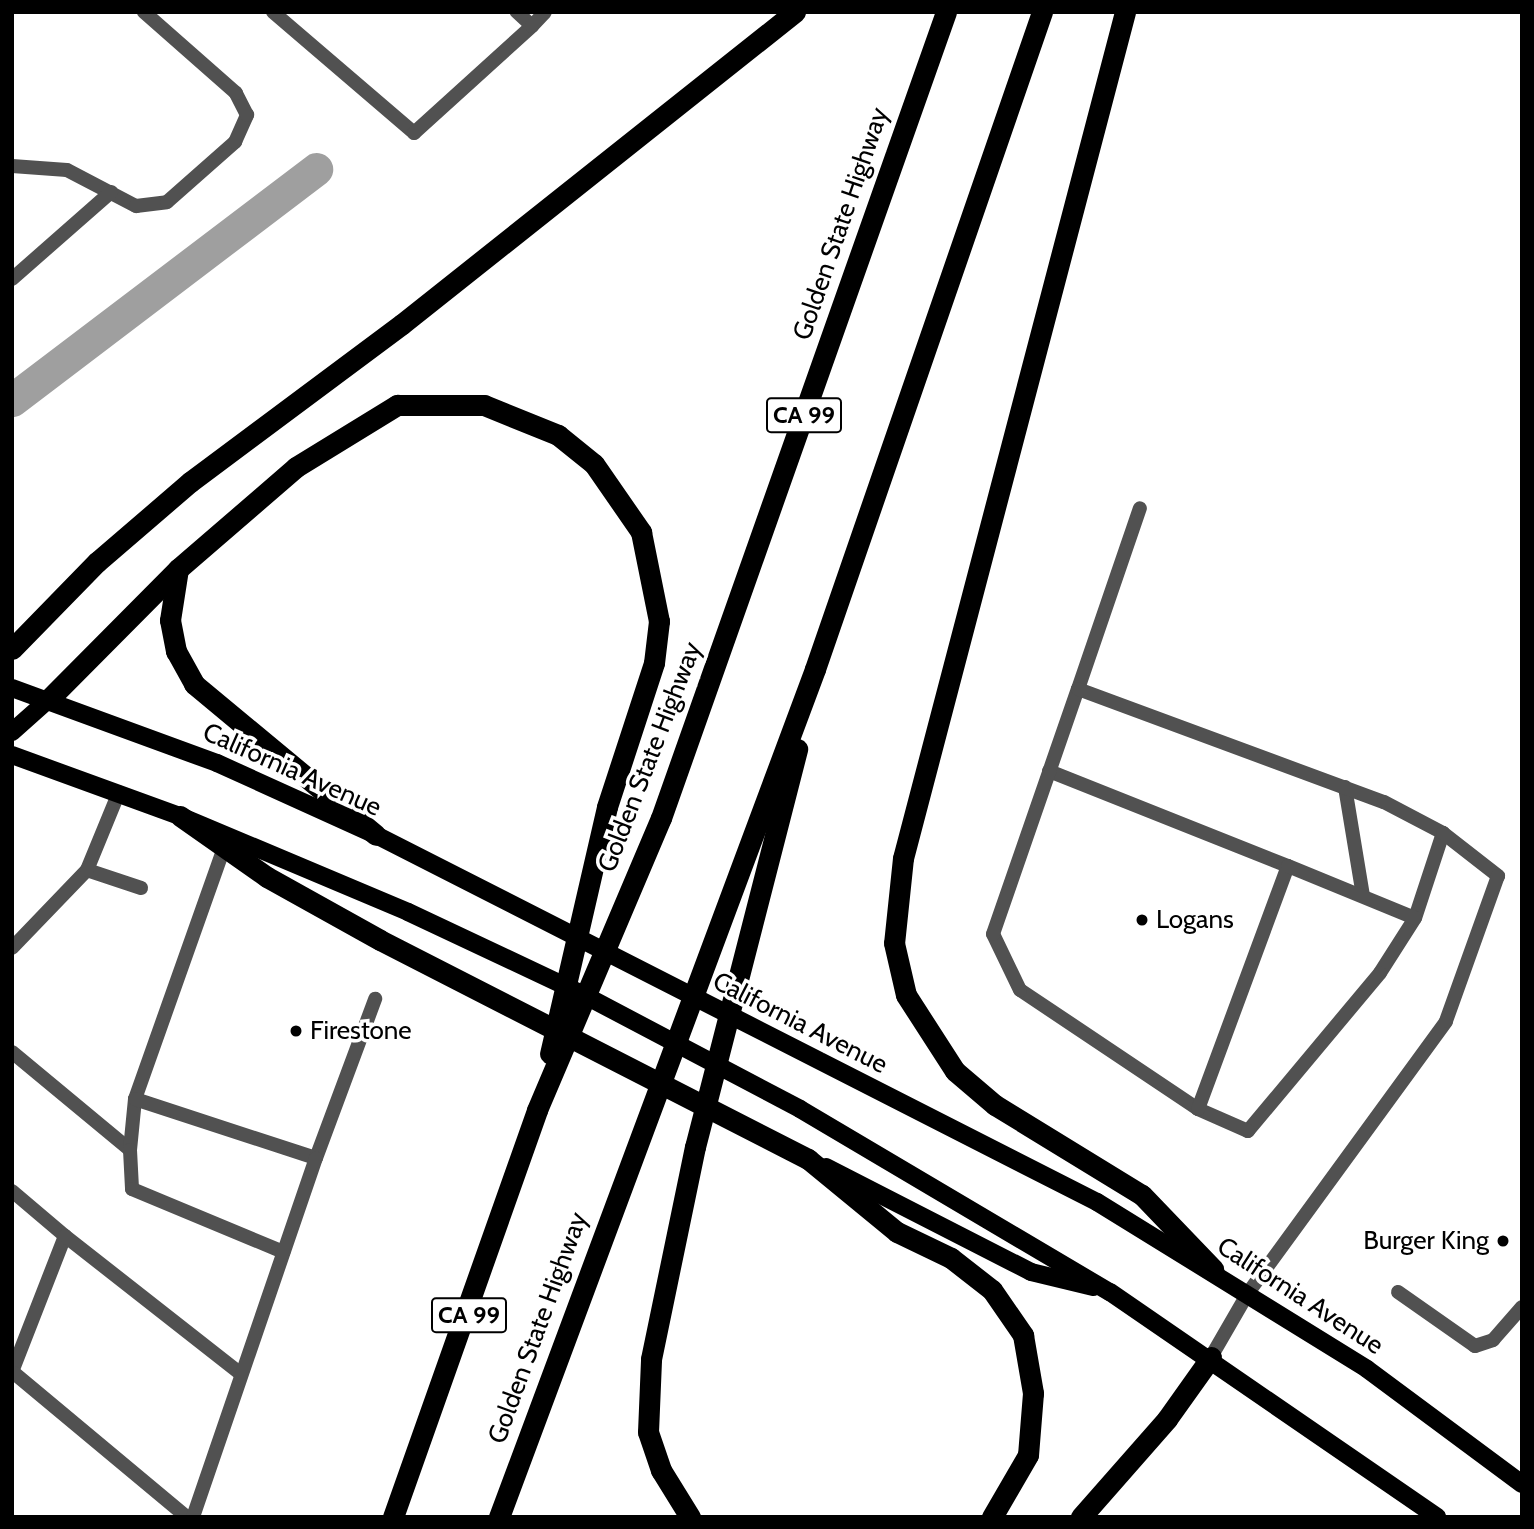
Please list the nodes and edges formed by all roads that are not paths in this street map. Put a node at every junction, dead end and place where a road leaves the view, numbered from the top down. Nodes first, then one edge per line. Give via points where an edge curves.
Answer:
1 (144, 12) edge
2 (273, 12) edge
3 (517, 12) edge
4 (545, 12) edge
5 (795, 12) edge
6 (946, 12) edge
7 (1042, 12) edge
8 (1125, 12) edge
9 (532, 26) junction
10 (12, 166) edge
11 (111, 192) junction
12 (12, 279) edge
13 (1140, 508) dead end
14 (178, 569) junction
15 (12, 649) edge
16 (815, 669) junction
17 (12, 688) edge
18 (1078, 689) junction
19 (48, 701) junction
20 (12, 732) edge
21 (12, 755) edge
22 (1049, 771) junction
23 (1345, 787) junction
24 (119, 792) junction
25 (180, 816) junction
26 (1443, 833) junction
27 (376, 835) junction
28 (224, 847) junction
29 (1288, 866) junction
30 (88, 870) junction
31 (141, 888) dead end
32 (1363, 896) junction
33 (1415, 918) junction
34 (12, 948) edge
35 (375, 999) dead end
36 (12, 1052) edge
37 (135, 1099) junction
38 (537, 1110) junction
39 (1198, 1110) junction
40 (130, 1150) junction
41 (316, 1158) junction
42 (808, 1159) junction
43 (12, 1192) edge
44 (65, 1236) junction
45 (283, 1252) junction
46 (1213, 1269) junction
47 (1110, 1292) junction
48 (1398, 1292) dead end
49 (1248, 1293) junction
50 (1522, 1307) edge
51 (1211, 1357) junction
52 (13, 1372) edge
53 (240, 1373) junction
54 (1522, 1484) edge
55 (187, 1517) edge
56 (193, 1517) edge
57 (393, 1517) edge
58 (499, 1517) edge
59 (690, 1517) edge
60 (992, 1517) edge
61 (1081, 1517) edge
62 (1437, 1517) edge

1 - 11 street via 236,93 247,115 235,142 167,202 136,206
2 - 9 street via 414,133
3 - 9 street
4 - 9 street
5 - 15 highway via 402,324 190,482 97,562
6 - 38 highway, Golden State Highway / CA 99 via 661,818
7 - 16 highway, Golden State Highway
8 - 46 highway via 904,858 894,943 906,995 955,1071 995,1105 1142,1195
10 - 11 street via 67,170
11 - 12 street
13 - 18 street
14 - 19 highway
14 - 27 highway via 170,620 176,650 194,684
14 - 38 highway via 296,467 397,405 485,405 558,435 618,493 641,532 655,580 654,663 607,807
16 - 58 highway, Golden State Highway
16 - 59 highway via 768,880 695,1147 647,1392 648,1432 661,1470
17 - 19 main road, California Avenue
18 - 22 street
18 - 23 street
19 - 20 main road
19 - 27 main road, California Avenue via 217,763
21 - 24 main road
22 - 29 street
22 - 39 street via 992,934 1020,990
23 - 26 street
23 - 32 street
24 - 25 main road
24 - 30 street
25 - 28 highway
25 - 47 main road via 318,872 584,995 919,1176
26 - 33 street
26 - 49 street via 1498,876 1446,1021
27 - 46 main road, California Avenue via 1084,1196
28 - 37 street
28 - 42 highway via 380,940
29 - 32 street
29 - 39 street
30 - 31 street
30 - 34 street
32 - 33 street
33 - 39 street via 1380,973 1248,1131
35 - 41 street
36 - 40 street
37 - 40 street
37 - 41 street
38 - 57 highway, Golden State Highway / CA 99
40 - 45 street via 132,1189
41 - 45 street
42 - 47 main road via 1031,1272
42 - 60 highway via 897,1232 971,1272 1012,1312 1033,1364 1032,1424 1020,1474
43 - 44 street
44 - 52 street
44 - 53 street
45 - 53 street
46 - 49 main road, California Avenue
47 - 51 main road
48 - 50 street via 1475,1346 1493,1340
49 - 51 street
49 - 54 main road, California Avenue via 1396,1390
51 - 61 highway via 1167,1419
51 - 62 main road
52 - 55 street
53 - 56 street

